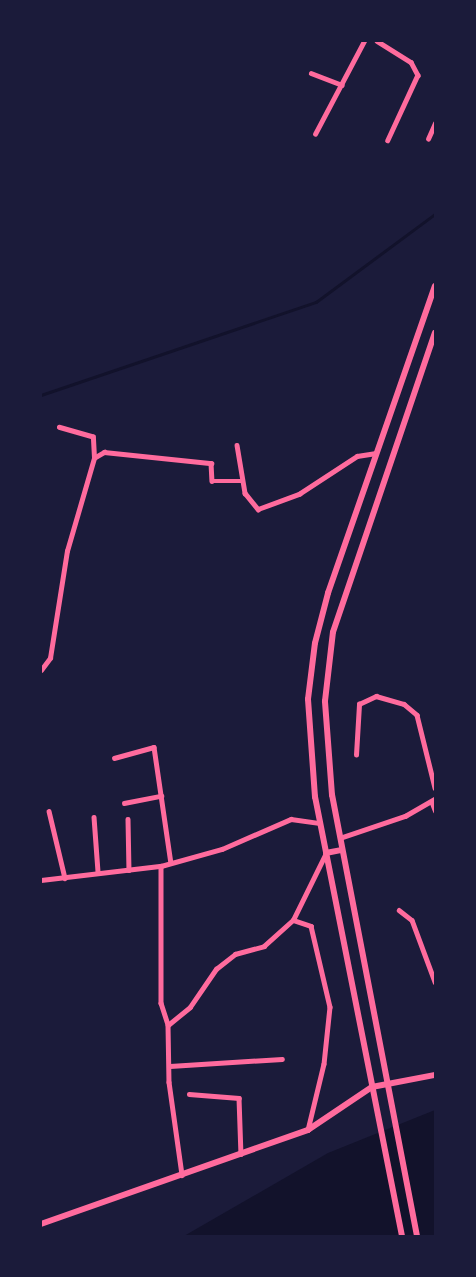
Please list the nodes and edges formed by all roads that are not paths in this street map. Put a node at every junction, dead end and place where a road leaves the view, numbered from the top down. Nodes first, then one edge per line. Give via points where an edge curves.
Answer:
1 (364, 41) edge
2 (377, 41) edge
3 (311, 73) dead end
4 (342, 85) junction
5 (435, 123) edge
6 (315, 134) dead end
7 (428, 139) dead end
8 (388, 140) dead end
9 (435, 286) edge
10 (435, 333) edge
11 (58, 427) dead end
12 (237, 445) dead end
13 (376, 453) junction
14 (94, 458) junction
15 (243, 481) junction
16 (41, 670) edge
17 (356, 755) dead end
18 (114, 758) dead end
19 (435, 788) edge
20 (161, 796) junction
21 (433, 801) edge
22 (124, 803) dead end
23 (435, 810) edge
24 (49, 811) dead end
25 (94, 817) dead end
26 (128, 819) dead end
27 (320, 824) junction
28 (340, 838) junction
29 (342, 850) junction
30 (326, 853) junction
31 (171, 863) junction
32 (161, 866) junction
33 (129, 870) junction
34 (98, 872) junction
35 (65, 878) junction
36 (41, 880) edge
37 (399, 910) dead end
38 (293, 920) junction
39 (434, 980) edge
40 (168, 1025) junction
41 (282, 1060) dead end
42 (170, 1066) junction
43 (435, 1075) edge
44 (387, 1084) junction
45 (372, 1087) junction
46 (190, 1094) dead end
47 (308, 1130) junction
48 (241, 1154) junction
49 (182, 1175) junction
50 (41, 1224) edge
51 (402, 1236) edge
52 (417, 1236) edge

1 - 4 street
2 - 8 street via 412,62 418,75
3 - 4 street
4 - 6 street
5 - 7 street
9 - 13 main road
10 - 28 main road via 330,646 325,729
11 - 14 street via 94,437
12 - 15 street
13 - 15 street via 357,456 304,491 264,508 249,503
13 - 27 main road via 328,593 311,664 310,756
14 - 15 street via 104,452 211,463 212,482
14 - 16 street via 67,551 50,658
17 - 19 street via 359,704 376,696 404,704 417,715
18 - 20 street via 154,747
20 - 22 street
20 - 31 street
21 - 23 street
21 - 28 street
24 - 35 street
25 - 34 street
26 - 33 street
27 - 30 main road
27 - 31 street via 291,819 222,849
28 - 29 main road
29 - 30 street
29 - 44 main road
30 - 38 street
30 - 45 main road
31 - 32 street
32 - 33 street
32 - 40 street via 161,1003
33 - 34 street
34 - 35 street
35 - 36 street
37 - 39 street via 412,920
38 - 40 street via 264,946 235,954 216,969 190,1007
38 - 47 street via 311,926 330,1007 324,1064
40 - 42 street
41 - 42 street
42 - 49 street
43 - 44 street
44 - 45 street
44 - 52 main road
45 - 47 street
45 - 51 main road
46 - 48 street via 239,1098
47 - 48 street
48 - 49 street
49 - 50 street

